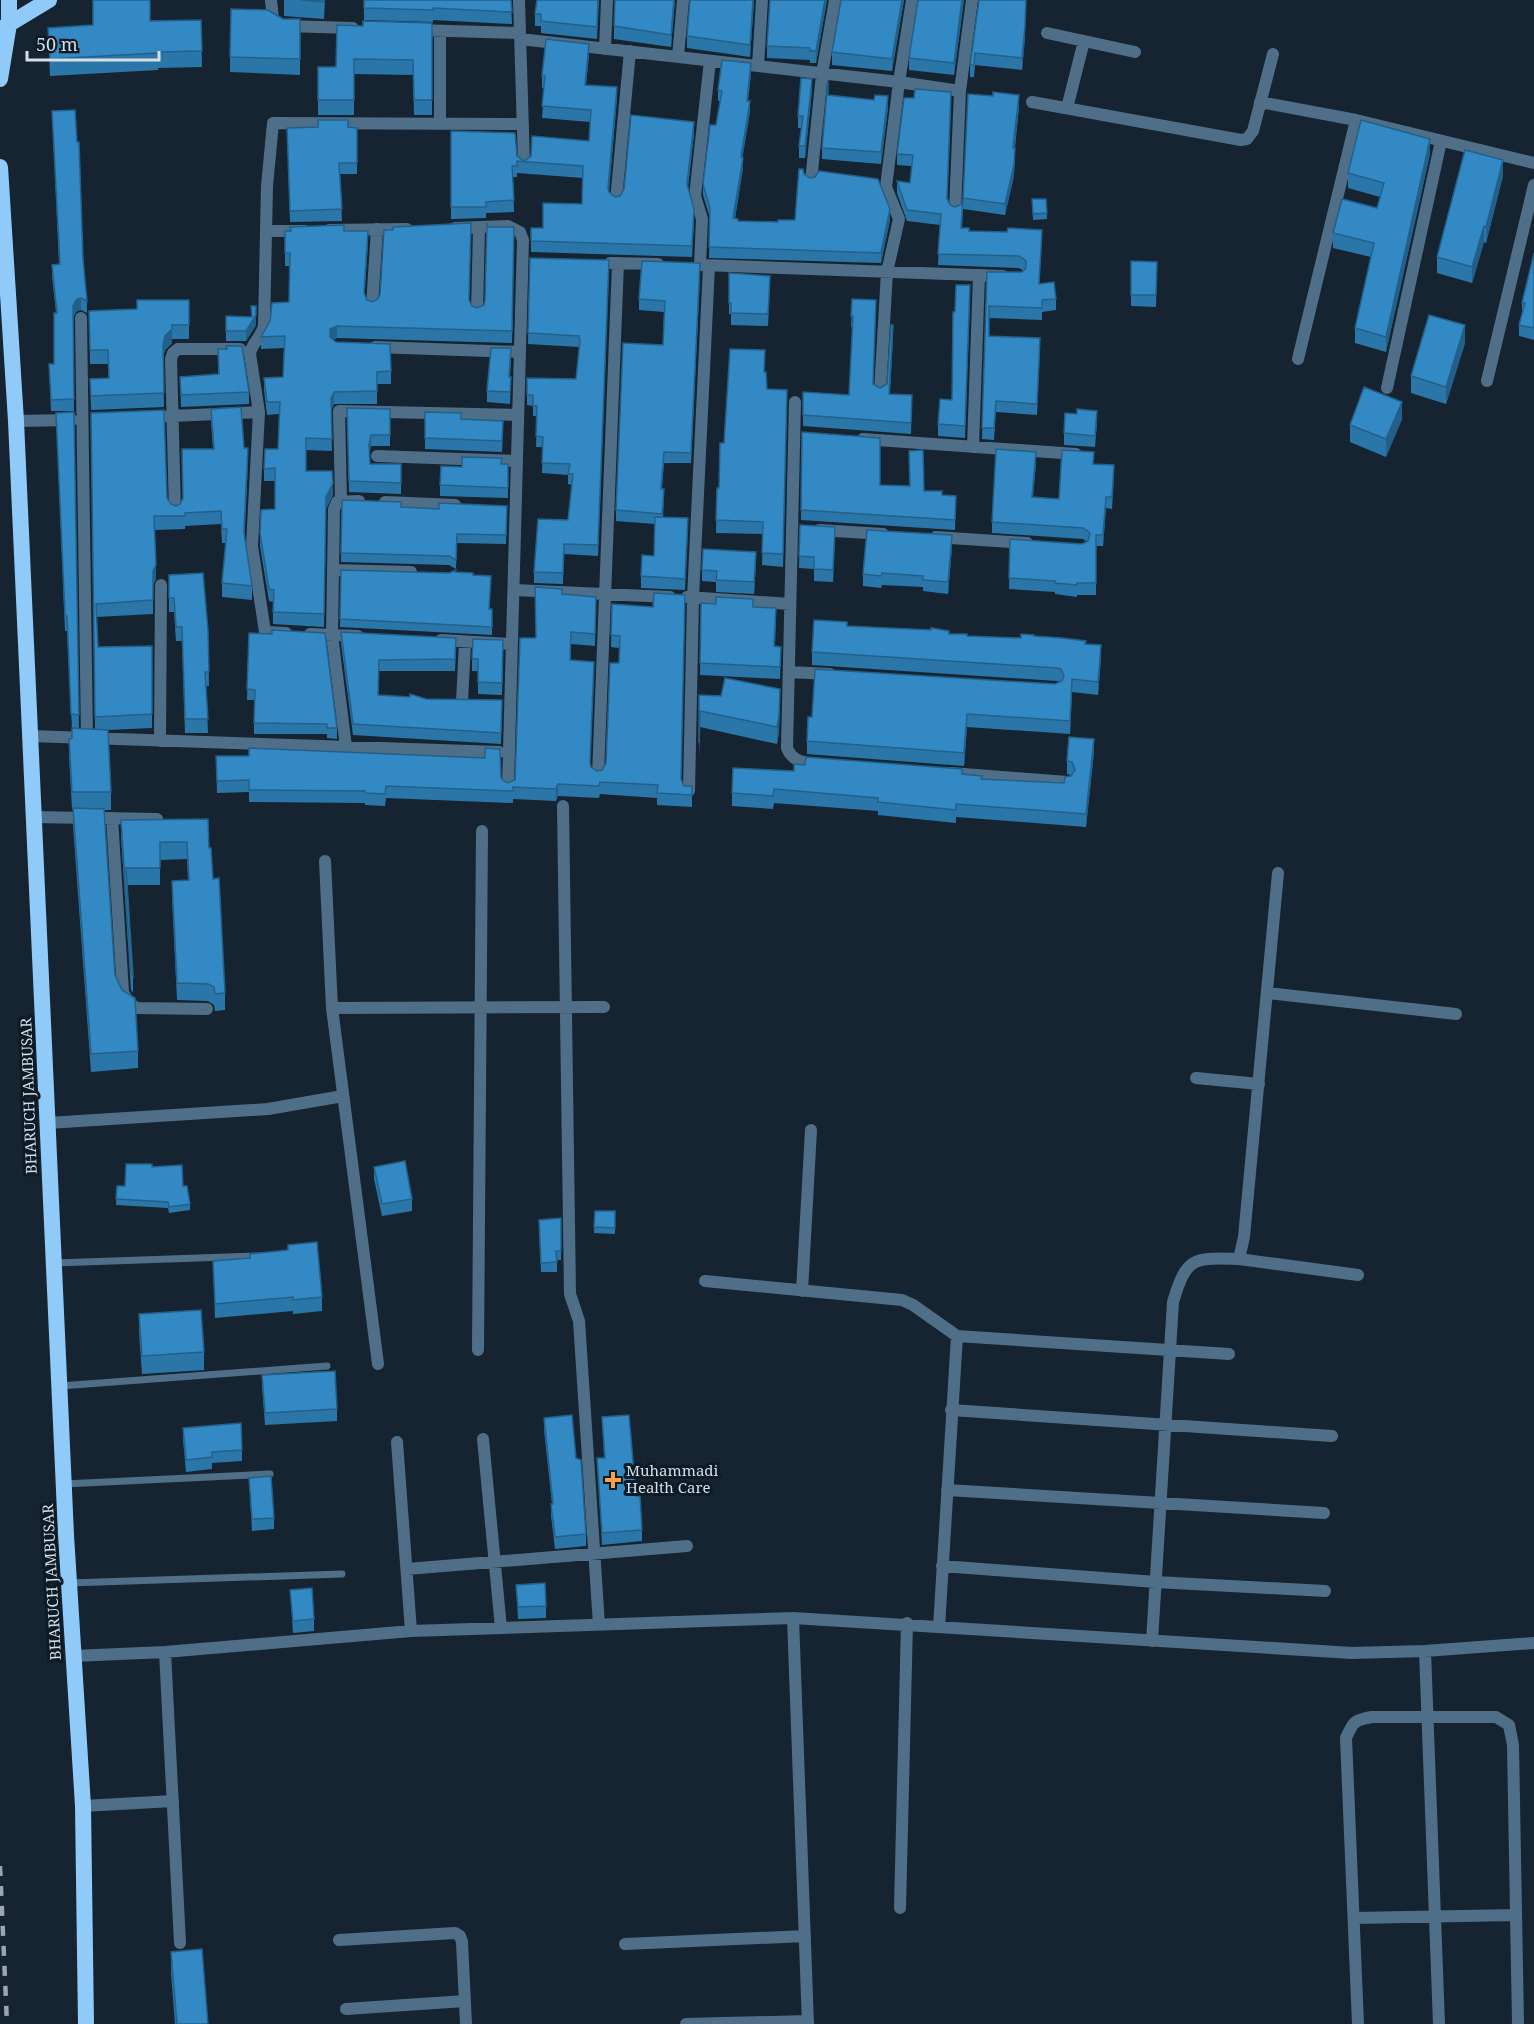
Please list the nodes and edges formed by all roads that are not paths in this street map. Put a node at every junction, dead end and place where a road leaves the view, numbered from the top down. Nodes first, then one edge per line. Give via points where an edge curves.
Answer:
1 (9, 0) edge
2 (49, 0) edge
3 (271, 0) edge
4 (519, 0) edge
5 (606, 0) edge
6 (683, 0) edge
7 (762, 0) edge
8 (835, 0) edge
9 (912, 0) edge
10 (972, 0) edge
11 (5, 27) edge
12 (368, 28) edge
13 (404, 30) edge
14 (440, 31) junction
15 (1047, 33) dead end
16 (520, 36) junction
17 (1084, 41) junction
18 (605, 49) junction
19 (630, 51) junction
20 (1136, 52) dead end
21 (1273, 54) dead end
22 (678, 57) junction
23 (710, 61) junction
24 (758, 66) junction
25 (822, 74) junction
26 (0, 79) edge
27 (899, 82) junction
28 (960, 91) junction
29 (1032, 102) dead end
30 (1260, 102) junction
31 (1067, 108) junction
32 (1356, 120) junction
33 (440, 124) junction
34 (523, 124) junction
35 (1441, 141) junction
36 (1534, 163) edge
37 (524, 164) edge
38 (0, 167) edge
39 (811, 181) edge
40 (1534, 185) edge
41 (616, 200) edge
42 (955, 210) edge
43 (479, 227) junction
44 (422, 228) edge
45 (445, 228) edge
46 (377, 229) junction
47 (266, 231) junction
48 (594, 262) edge
49 (618, 263) junction
50 (665, 264) edge
51 (699, 265) junction
52 (887, 272) junction
53 (979, 275) junction
54 (1019, 276) edge
55 (372, 306) edge
56 (477, 312) edge
57 (81, 318) dead end
58 (360, 347) edge
59 (250, 349) junction
60 (520, 352) junction
61 (1298, 359) dead end
62 (1487, 381) dead end
63 (1388, 388) dead end
64 (880, 391) edge
65 (795, 402) dead end
66 (259, 412) junction
67 (518, 415) junction
68 (171, 416) junction
69 (135, 417) edge
70 (82, 419) junction
71 (100, 419) edge
72 (16, 421) junction
73 (854, 438) edge
74 (973, 447) junction
75 (1092, 455) edge
76 (377, 456) dead end
77 (517, 461) junction
78 (341, 500) junction
79 (469, 506) edge
80 (175, 511) edge
81 (792, 528) junction
82 (897, 535) edge
83 (920, 536) edge
84 (1035, 544) edge
85 (333, 570) junction
86 (425, 573) edge
87 (161, 585) dead end
88 (514, 590) junction
89 (604, 594) junction
90 (693, 598) junction
91 (790, 604) junction
92 (332, 635) junction
93 (365, 637) edge
94 (432, 640) edge
95 (465, 642) junction
96 (512, 644) junction
97 (789, 672) junction
98 (847, 675) edge
99 (461, 702) edge
100 (30, 736) junction
101 (87, 738) junction
102 (160, 741) junction
103 (346, 747) junction
104 (509, 753) junction
105 (837, 765) edge
106 (941, 772) edge
107 (598, 775) edge
108 (1067, 782) edge
109 (508, 787) edge
110 (689, 791) edge
111 (563, 806) dead end
112 (35, 817) junction
113 (112, 818) junction
114 (157, 819) edge
115 (482, 831) dead end
116 (325, 861) dead end
117 (1278, 873) dead end
118 (1267, 993) junction
119 (566, 1007) junction
120 (604, 1007) dead end
121 (332, 1008) junction
122 (480, 1008) junction
123 (207, 1009) dead end
124 (1456, 1014) dead end
125 (1196, 1078) dead end
126 (1259, 1084) junction
127 (343, 1096) junction
128 (48, 1123) junction
129 (811, 1130) dead end
130 (267, 1256) edge
131 (1239, 1259) junction
132 (54, 1263) junction
133 (1358, 1275) dead end
134 (705, 1281) dead end
135 (802, 1291) junction
136 (957, 1336) junction
137 (478, 1350) dead end
138 (1170, 1350) junction
139 (1230, 1354) dead end
140 (378, 1364) dead end
141 (327, 1366) dead end
142 (60, 1386) junction
143 (951, 1410) junction
144 (1166, 1425) junction
145 (1332, 1436) dead end
146 (483, 1439) dead end
147 (398, 1442) dead end
148 (270, 1474) edge
149 (64, 1484) junction
150 (947, 1490) junction
151 (1161, 1504) junction
152 (1324, 1513) dead end
153 (687, 1546) dead end
154 (593, 1555) junction
155 (495, 1562) junction
156 (942, 1566) junction
157 (407, 1569) junction
158 (342, 1574) dead end
159 (1156, 1582) junction
160 (69, 1583) junction
161 (1325, 1591) dead end
162 (794, 1618) junction
163 (907, 1623) junction
164 (599, 1625) junction
165 (939, 1626) junction
166 (501, 1628) junction
167 (411, 1631) junction
168 (1152, 1641) junction
169 (1534, 1643) edge
170 (1425, 1651) junction
171 (165, 1652) junction
172 (74, 1656) junction
173 (1429, 1718) junction
174 (173, 1802) junction
175 (83, 1806) junction
176 (900, 1908) dead end
177 (1516, 1915) junction
178 (1436, 1917) junction
179 (1354, 1918) junction
180 (805, 1936) junction
181 (339, 1940) dead end
182 (180, 1942) dead end
183 (625, 1944) dead end
184 (465, 2001) junction
185 (346, 2009) dead end
186 (808, 2022) edge
187 (86, 2024) edge
188 (466, 2024) edge
189 (686, 2024) edge
190 (1358, 2024) edge
191 (1439, 2024) edge
192 (1518, 2024) edge

1 - 11 highway
2 - 11 highway
3 - 12 street via 273,19 284,26
4 - 16 street
5 - 18 street
6 - 22 street
7 - 24 street
8 - 25 street
9 - 27 street
10 - 28 street
11 - 26 highway
13 - 14 street
14 - 16 street
14 - 33 street
15 - 17 street
16 - 18 street
16 - 34 street
17 - 20 street
17 - 31 street
18 - 19 street
19 - 22 street
19 - 41 street
21 - 30 street
22 - 23 street
23 - 24 street
23 - 51 street via 695,196 702,219
24 - 25 street
25 - 27 street
25 - 39 street
27 - 28 street
27 - 52 street via 886,187 898,219
28 - 42 street
29 - 31 street
30 - 31 street via 1253,131 1241,140
30 - 32 street
32 - 35 street
32 - 61 street
33 - 34 street
33 - 47 street via 273,123
34 - 37 street
35 - 36 street
35 - 63 street
38 - 72 highway, BHARUCH JAMBUSAR
40 - 62 street
43 - 45 street
43 - 56 street
43 - 60 street via 515,228 523,240 528,260
44 - 46 street
46 - 47 street
46 - 55 street
47 - 59 street via 264,326 259,340
48 - 49 street
49 - 50 street
49 - 89 street
51 - 52 street
51 - 90 street
52 - 53 street
52 - 64 street
53 - 54 street
53 - 74 street
57 - 70 street
58 - 60 street
59 - 66 street
59 - 68 street via 178,349 173,353
60 - 67 street
65 - 81 street via 800,435
66 - 68 street
66 - 92 street via 252,546 265,632
67 - 77 street
67 - 78 street via 339,411
68 - 69 street
68 - 80 street
70 - 71 street
70 - 72 street
70 - 101 street
72 - 100 highway, BHARUCH JAMBUSAR
73 - 74 street
74 - 75 street
76 - 77 street
77 - 88 street via 510,507
78 - 79 street
78 - 85 street via 334,509
81 - 82 street
81 - 91 street
83 - 84 street
85 - 86 street
85 - 92 street
87 - 102 street
88 - 89 street
88 - 96 street
89 - 90 street
89 - 107 street
90 - 91 street
90 - 110 street
91 - 97 street
92 - 93 street
92 - 103 street
94 - 95 street
95 - 96 street
95 - 99 street
96 - 104 street via 506,703
97 - 98 street
97 - 105 street via 790,755 803,762
100 - 101 street
100 - 112 highway, BHARUCH JAMBUSAR
101 - 102 street
102 - 103 street
103 - 104 street
104 - 109 street
106 - 108 street
111 - 119 street
112 - 113 street
112 - 128 highway, BHARUCH JAMBUSAR
113 - 114 street
113 - 123 street via 123,992 137,1008
115 - 122 street
116 - 121 street
117 - 118 street
118 - 124 street
118 - 126 street
119 - 120 street
119 - 122 street
119 - 154 street via 570,1294 579,1321
121 - 122 street
121 - 127 street
122 - 137 street
125 - 126 street
126 - 131 street via 1247,1216
127 - 128 street via 268,1109
127 - 140 street
128 - 132 highway, BHARUCH JAMBUSAR
129 - 135 street
130 - 132 lane
131 - 133 street
131 - 138 street via 1201,1258 1188,1266 1173,1302
132 - 142 highway, BHARUCH JAMBUSAR
134 - 135 street
135 - 136 street via 902,1300
136 - 138 street
136 - 143 street
138 - 139 street
138 - 144 street
141 - 142 lane
142 - 149 highway, BHARUCH JAMBUSAR
143 - 144 street
143 - 150 street
144 - 145 street
144 - 151 street
146 - 155 street
147 - 157 street
148 - 149 lane
149 - 160 highway, BHARUCH JAMBUSAR
150 - 151 street
150 - 156 street
151 - 152 street
151 - 159 street
153 - 154 street
154 - 155 street
154 - 164 street
155 - 157 street
155 - 166 street
156 - 159 street
156 - 165 street
157 - 167 street
158 - 160 lane
159 - 161 street
159 - 168 street
160 - 172 highway, BHARUCH JAMBUSAR
162 - 163 street
162 - 164 street
162 - 180 street
163 - 165 street
163 - 176 street
164 - 166 street
165 - 168 street
166 - 167 street
167 - 171 street
168 - 170 street via 1352,1653
169 - 170 street
170 - 173 street
171 - 172 street
171 - 174 street
172 - 175 highway, BHARUCH JAMBUSAR
173 - 177 street via 1496,1717 1509,1725 1513,1745
173 - 178 street
173 - 179 street via 1360,1719 1351,1725 1346,1738
174 - 175 street
174 - 182 street
175 - 187 highway, BHARUCH JAMBUSAR
177 - 178 street
177 - 192 street
178 - 179 street
178 - 191 street
179 - 190 street
180 - 183 street
180 - 186 street
181 - 184 street via 455,1933 462,1942
184 - 185 street
184 - 188 street
186 - 189 street

